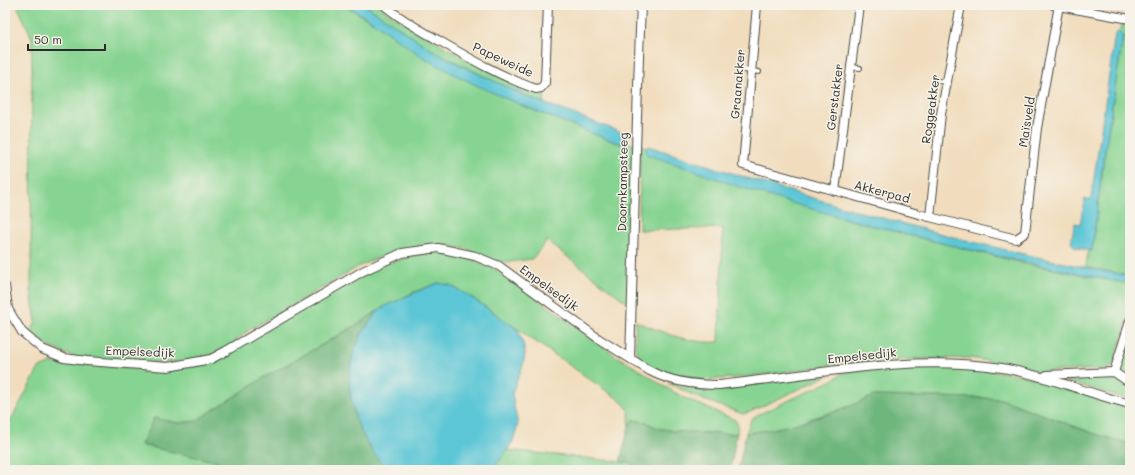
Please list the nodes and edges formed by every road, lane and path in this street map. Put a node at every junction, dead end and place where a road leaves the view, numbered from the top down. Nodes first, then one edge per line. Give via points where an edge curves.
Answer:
1 (384, 5) edge
2 (548, 5) edge
3 (640, 5) edge
4 (757, 5) edge
5 (859, 5) edge
6 (961, 5) edge
7 (1057, 5) edge
8 (1130, 19) edge
9 (851, 67) junction
10 (860, 68) dead end
11 (938, 81) dead end
12 (947, 82) junction
13 (743, 165) joint
14 (835, 191) junction
15 (930, 217) junction
16 (1016, 239) joint
17 (5, 286) edge
18 (1130, 321) edge
19 (630, 358) junction
20 (1114, 372) junction
21 (1042, 378) junction
22 (1130, 384) edge
23 (1130, 404) edge

1 - 2 street, Papeweide via 411,25 462,54 536,89 545,83 546,76
3 - 19 street, Doornkampsteeg
4 - 13 street, Graanakker
5 - 9 street, Gerstakker
6 - 12 street, Roggeakker
7 - 8 street
7 - 16 street, Maïsveld via 1037,128 1025,233
9 - 10 lane
9 - 14 street, Gerstakker
11 - 12 lane
12 - 15 street, Roggeakker
13 - 14 street, Akkerpad
14 - 15 street, Akkerpad
15 - 16 street, Akkerpad
17 - 19 street, Empelsedijk via 8,309 22,332 42,349 64,358 87,362 168,367 211,359 363,271 402,253 438,248 475,256 499,266 599,339
18 - 20 street
19 - 21 street, Empelsedijk via 658,375 700,385 901,364 964,364 1015,370
20 - 21 street via 1048,375
20 - 22 street
21 - 23 street, Empelsedijk

